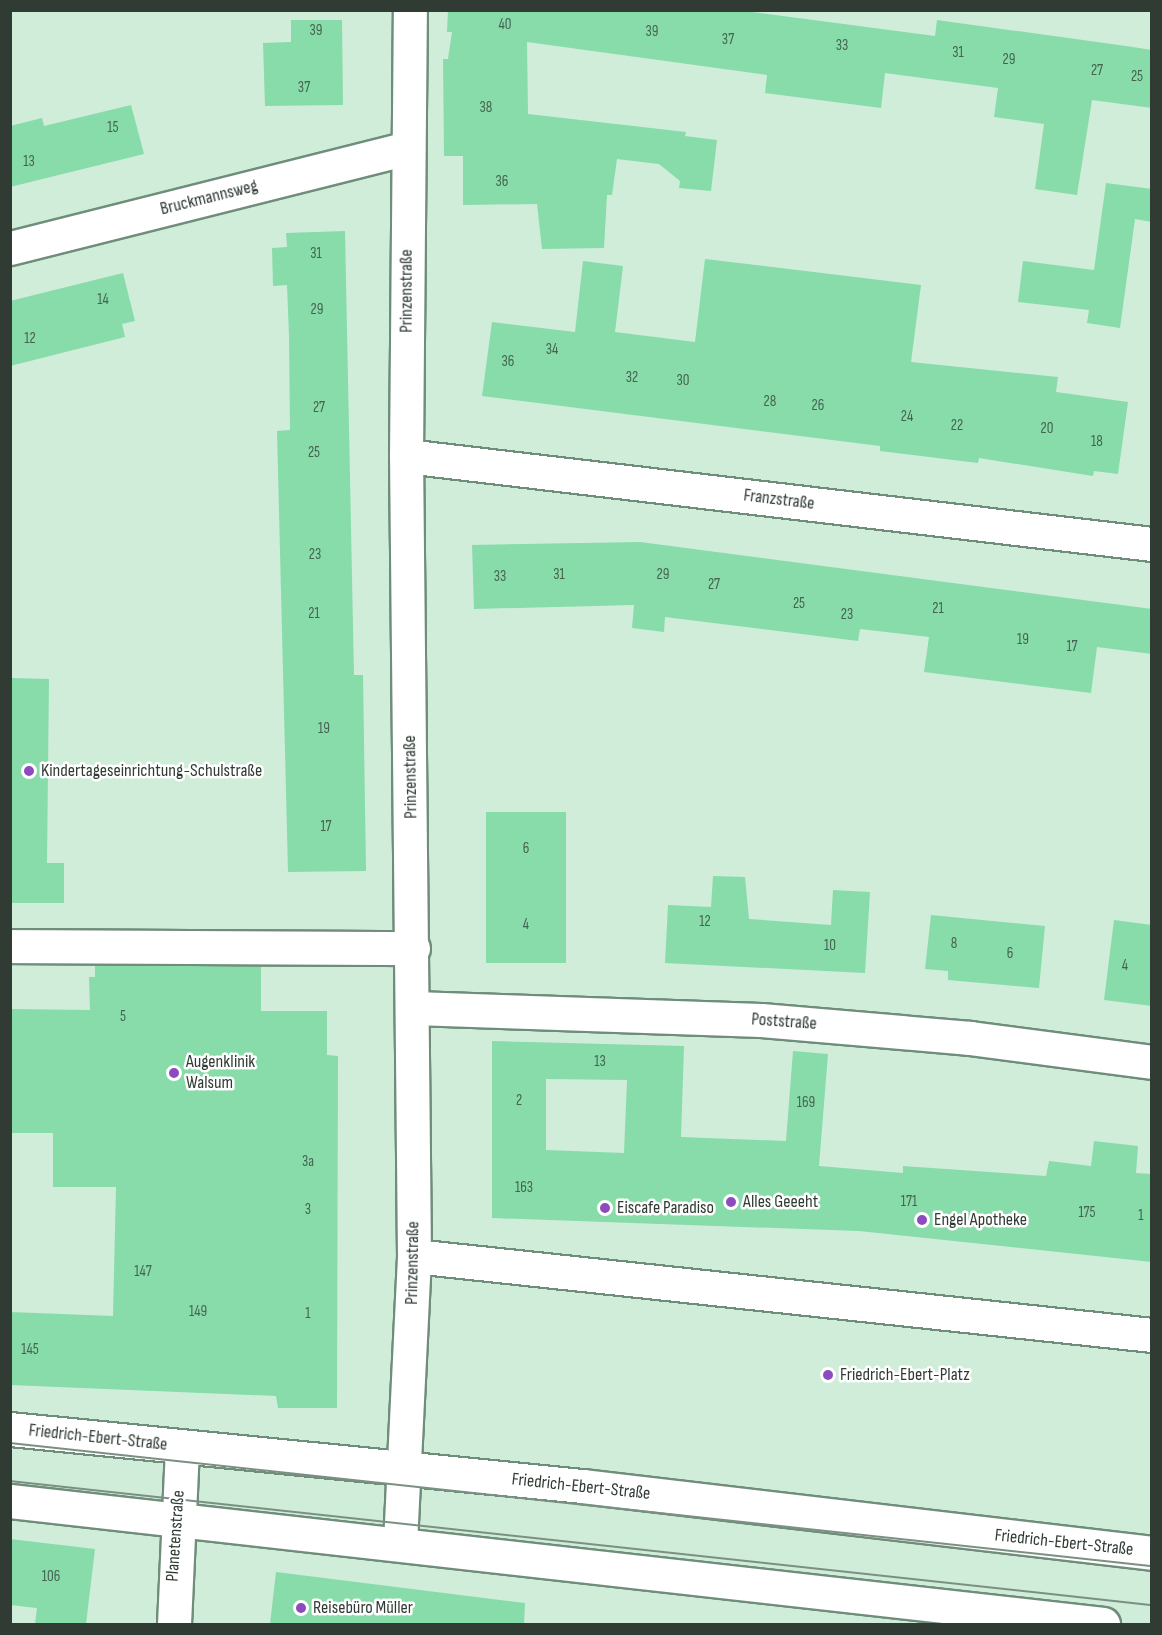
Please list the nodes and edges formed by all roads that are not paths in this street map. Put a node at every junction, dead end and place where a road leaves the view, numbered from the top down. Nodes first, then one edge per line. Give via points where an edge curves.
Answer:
1 (410, 10) edge
2 (408, 148) junction
3 (10, 248) edge
4 (406, 456) junction
5 (1152, 544) edge
6 (10, 946) edge
7 (413, 948) junction
8 (414, 1008) junction
9 (1152, 1062) edge
10 (414, 1256) junction
11 (1152, 1335) edge
12 (10, 1429) edge
13 (182, 1448) junction
14 (407, 1469) junction
15 (10, 1501) edge
16 (176, 1518) junction
17 (400, 1543) junction
18 (1152, 1553) edge
19 (174, 1624) edge
20 (1103, 1624) edge

1 - 2 street, Prinzenstraße
2 - 3 street, Bruckmannsweg
2 - 4 street, Prinzenstraße
4 - 5 street, Franzstraße
4 - 7 street, Prinzenstraße
6 - 7 street
7 - 8 street, Prinzenstraße
8 - 9 street, Poststraße via 761,1020 970,1038
8 - 10 street, Prinzenstraße
10 - 11 street
10 - 14 street, Prinzenstraße
12 - 13 street, Friedrich-Ebert-Straße
13 - 14 street, Friedrich-Ebert-Straße
13 - 16 street, Planetenstraße
14 - 17 street, Prinzenstraße
14 - 18 street, Friedrich-Ebert-Straße
15 - 16 street
16 - 17 street
16 - 19 street, Planetenstraße
17 - 20 street

